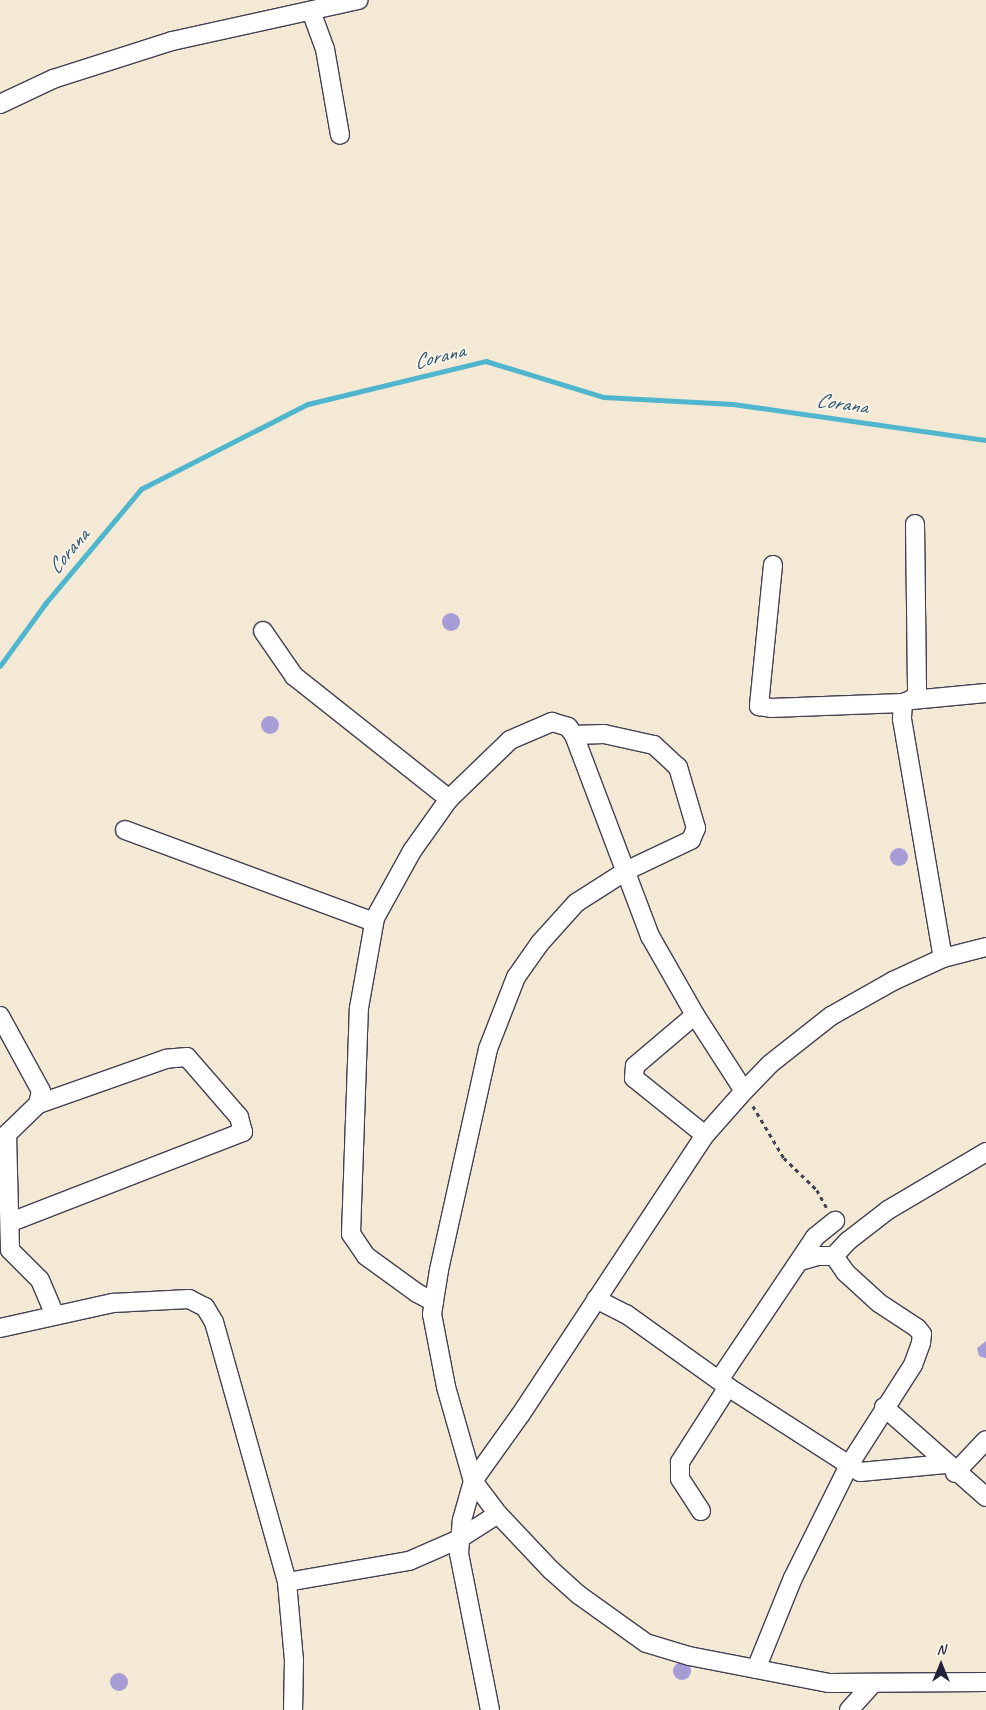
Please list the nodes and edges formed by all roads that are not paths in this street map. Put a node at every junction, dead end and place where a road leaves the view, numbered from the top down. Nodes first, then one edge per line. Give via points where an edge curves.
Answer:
1 (359, 0) edge
2 (311, 11) junction
3 (0, 104) edge
4 (340, 135) dead end
5 (915, 524) dead end
6 (773, 565) dead end
7 (263, 631) dead end
8 (986, 693) edge
9 (908, 702) junction
10 (574, 735) junction
11 (449, 800) junction
12 (124, 830) dead end
13 (626, 871) junction
14 (374, 922) junction
15 (986, 947) edge
16 (943, 958) junction
17 (695, 1015) junction
18 (0, 1016) edge
19 (744, 1091) junction
20 (38, 1104) junction
21 (705, 1135) junction
22 (3, 1136) edge
23 (986, 1152) edge
24 (835, 1221) road end
25 (11, 1222) junction
26 (834, 1256) junction
27 (800, 1261) junction
28 (596, 1299) junction
29 (434, 1302) junction
30 (55, 1315) junction
31 (0, 1328) edge
32 (723, 1384) junction
33 (884, 1407) junction
34 (986, 1440) edge
35 (849, 1466) junction
36 (951, 1469) junction
37 (473, 1480) junction
38 (986, 1497) edge
39 (701, 1511) dead end
40 (498, 1514) junction
41 (459, 1539) junction
42 (287, 1582) junction
43 (756, 1669) junction
44 (986, 1682) edge
45 (873, 1683) junction
46 (293, 1710) edge
47 (490, 1710) edge
48 (849, 1710) edge

1 - 2 street
2 - 3 street via 172,41 53,79
2 - 4 street via 326,49
5 - 9 street via 917,691
6 - 9 street via 759,706
7 - 11 street via 294,676
8 - 9 street
9 - 16 street via 902,719
10 - 11 street via 568,726 552,722 510,740
10 - 13 street
10 - 13 street via 604,734 654,745 678,767 683,780 696,828 691,840
11 - 14 street via 412,852
12 - 14 street
13 - 17 street via 650,936
13 - 29 street via 576,904 540,943 516,977 488,1049
14 - 29 street via 359,1008 351,1234 366,1256
15 - 16 street
16 - 19 street via 893,980 831,1016 770,1064
17 - 19 street
17 - 21 street via 635,1066 634,1078
18 - 20 street via 35,1078 40,1091
19 - 21 street
20 - 22 street
20 - 25 street via 166,1059 187,1057 239,1117 243,1132
21 - 28 street
22 - 25 street
23 - 26 street via 888,1210
24 - 27 street via 815,1237
25 - 30 street via 10,1250 40,1280
26 - 27 street
26 - 33 street via 846,1273 879,1303 922,1334 913,1365
27 - 32 street
28 - 32 street via 626,1314
28 - 37 street
29 - 37 street via 432,1314 446,1387
30 - 31 street
30 - 42 street via 113,1303 178,1298 189,1299 205,1307 214,1322
32 - 35 street
32 - 39 street via 680,1462 680,1479
33 - 35 street
33 - 36 street
34 - 36 street
35 - 36 street via 871,1473
35 - 43 street via 793,1578
36 - 38 street
37 - 40 street
37 - 41 street
40 - 41 street
40 - 43 street via 565,1583 646,1643 689,1656
41 - 42 street via 409,1561
41 - 47 street via 458,1553
42 - 46 street via 294,1660
43 - 45 street via 829,1682
44 - 45 street
45 - 48 street

